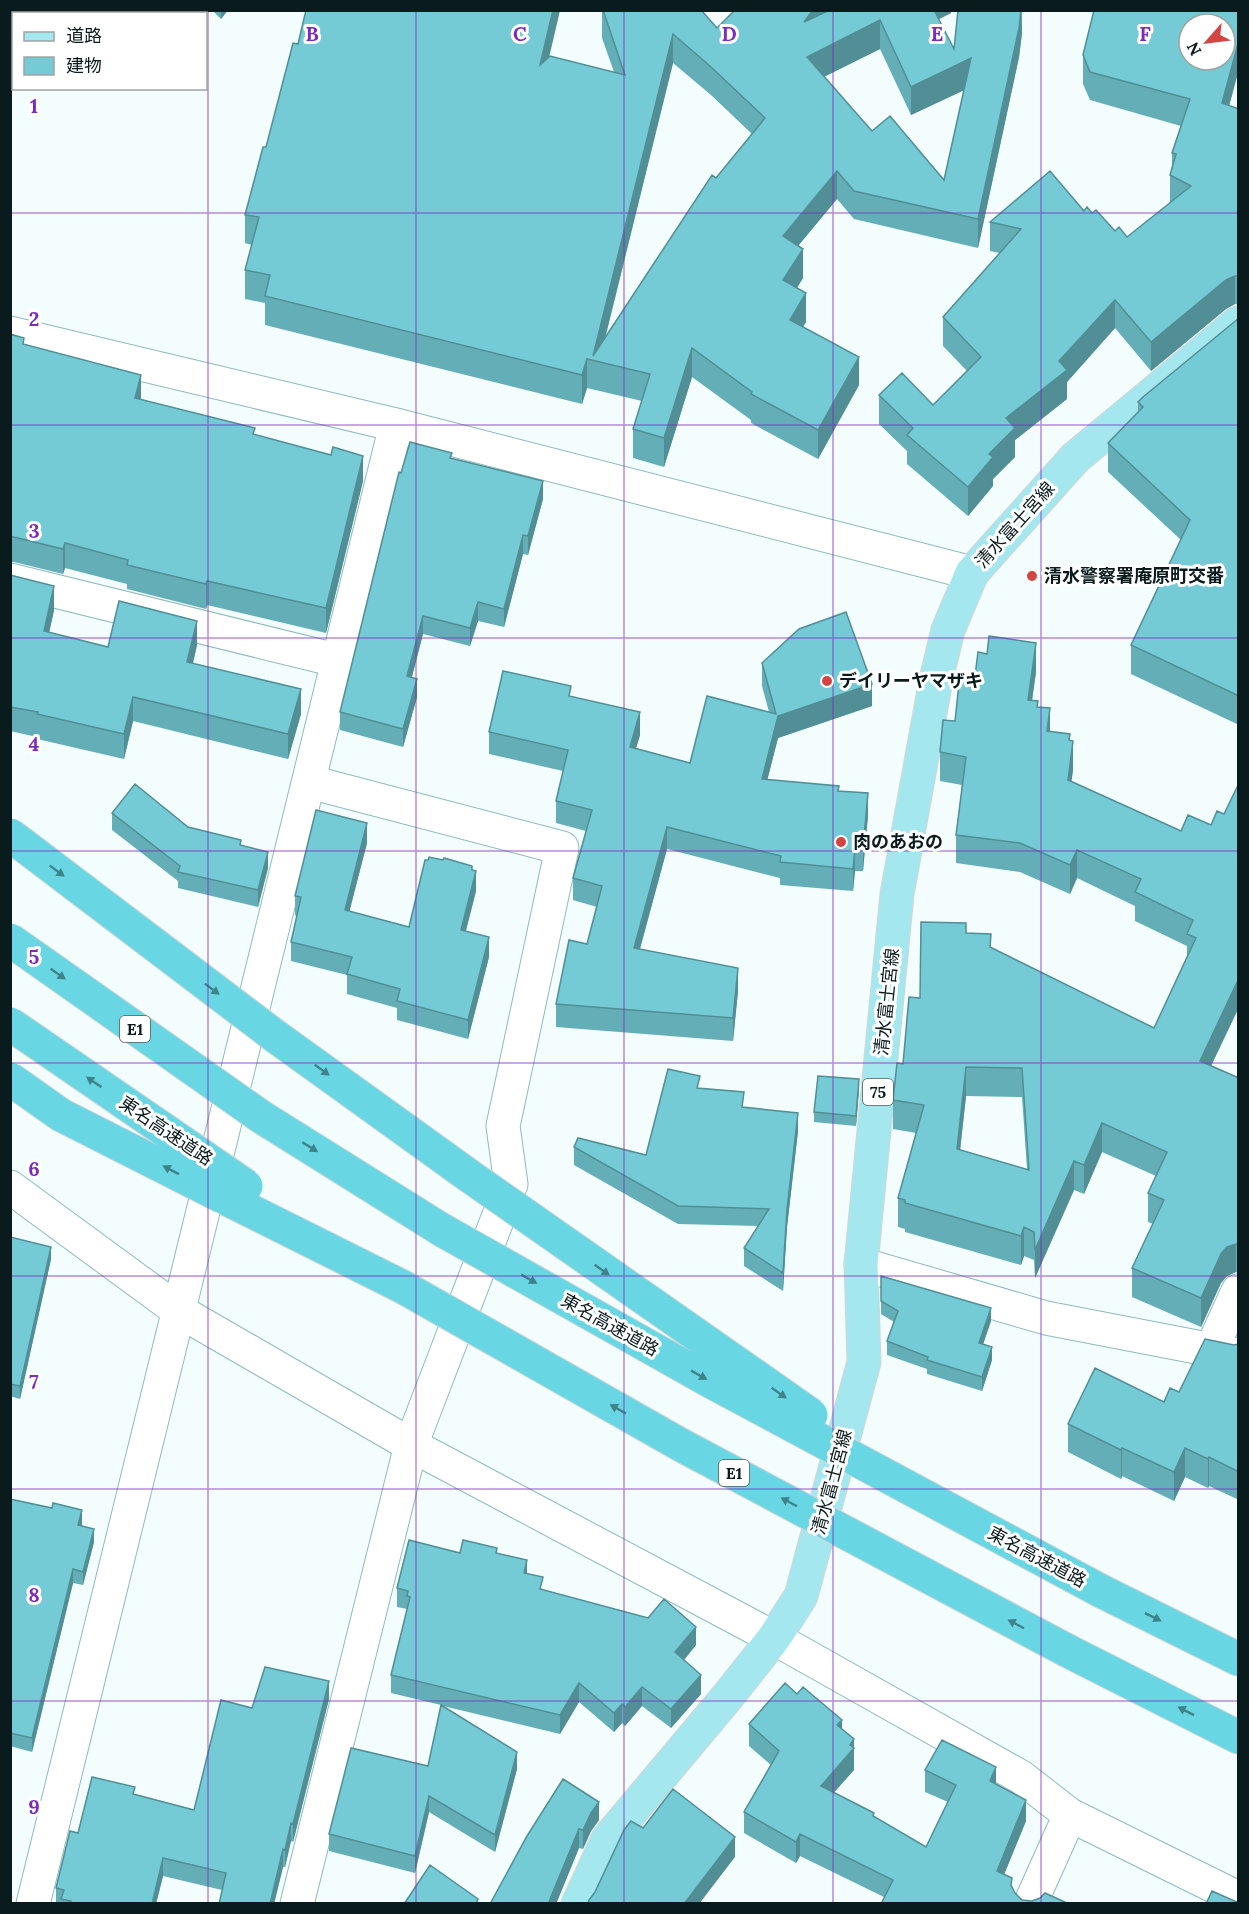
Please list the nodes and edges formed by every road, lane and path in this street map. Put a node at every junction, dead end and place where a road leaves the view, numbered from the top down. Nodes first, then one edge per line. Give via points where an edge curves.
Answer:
1 (1239, 323) edge
2 (10, 333) edge
3 (396, 425) junction
4 (972, 573) junction
5 (10, 580) edge
6 (340, 661) junction
7 (310, 782) junction
8 (10, 835) edge
9 (10, 940) edge
10 (10, 1024) edge
11 (10, 1079) edge
12 (10, 1187) edge
13 (235, 1191) junction
14 (861, 1264) junction
15 (1239, 1291) edge
16 (179, 1311) junction
17 (1225, 1352) edge
18 (411, 1445) junction
19 (943, 1507) junction
20 (774, 1638) junction
21 (1239, 1659) edge
22 (1239, 1737) edge
23 (1070, 1815) junction
24 (1239, 1898) edge
25 (33, 1904) edge
26 (297, 1904) edge
27 (578, 1904) edge
28 (1030, 1904) edge

1 - 4 main road, 清水富士宮線 / 75 via 1075,458
2 - 3 street
3 - 4 street
3 - 6 street
4 - 14 main road, 清水富士宮線 / 75 via 948,630 936,680 897,894
5 - 6 street
6 - 7 street
7 - 16 street
7 - 18 street via 562,848 503,1126 511,1184
8 -> 19 highway, bridge via 275,1036
9 -> 19 highway, 東名高速道路 / E1, bridge via 260,1116 442,1230 699,1376
13 -> 10 highway, 東名高速道路 / E1, bridge
13 -> 11 highway, bridge via 61,1115
12 - 16 street
22 -> 13 highway, 東名高速道路 / E1, bridge via 1068,1651 681,1445
14 - 17 street via 1046,1318
14 - 20 main road, 清水富士宮線 / 75 via 864,1362 801,1596
15 - 17 street
16 - 18 street
16 - 25 street
18 - 20 street
18 - 26 street
19 -> 21 highway, 東名高速道路 / E1, bridge
20 - 23 street via 1021,1777
20 - 27 main road, 清水富士宮線 / 75 via 608,1839
23 - 24 street
23 - 28 street

